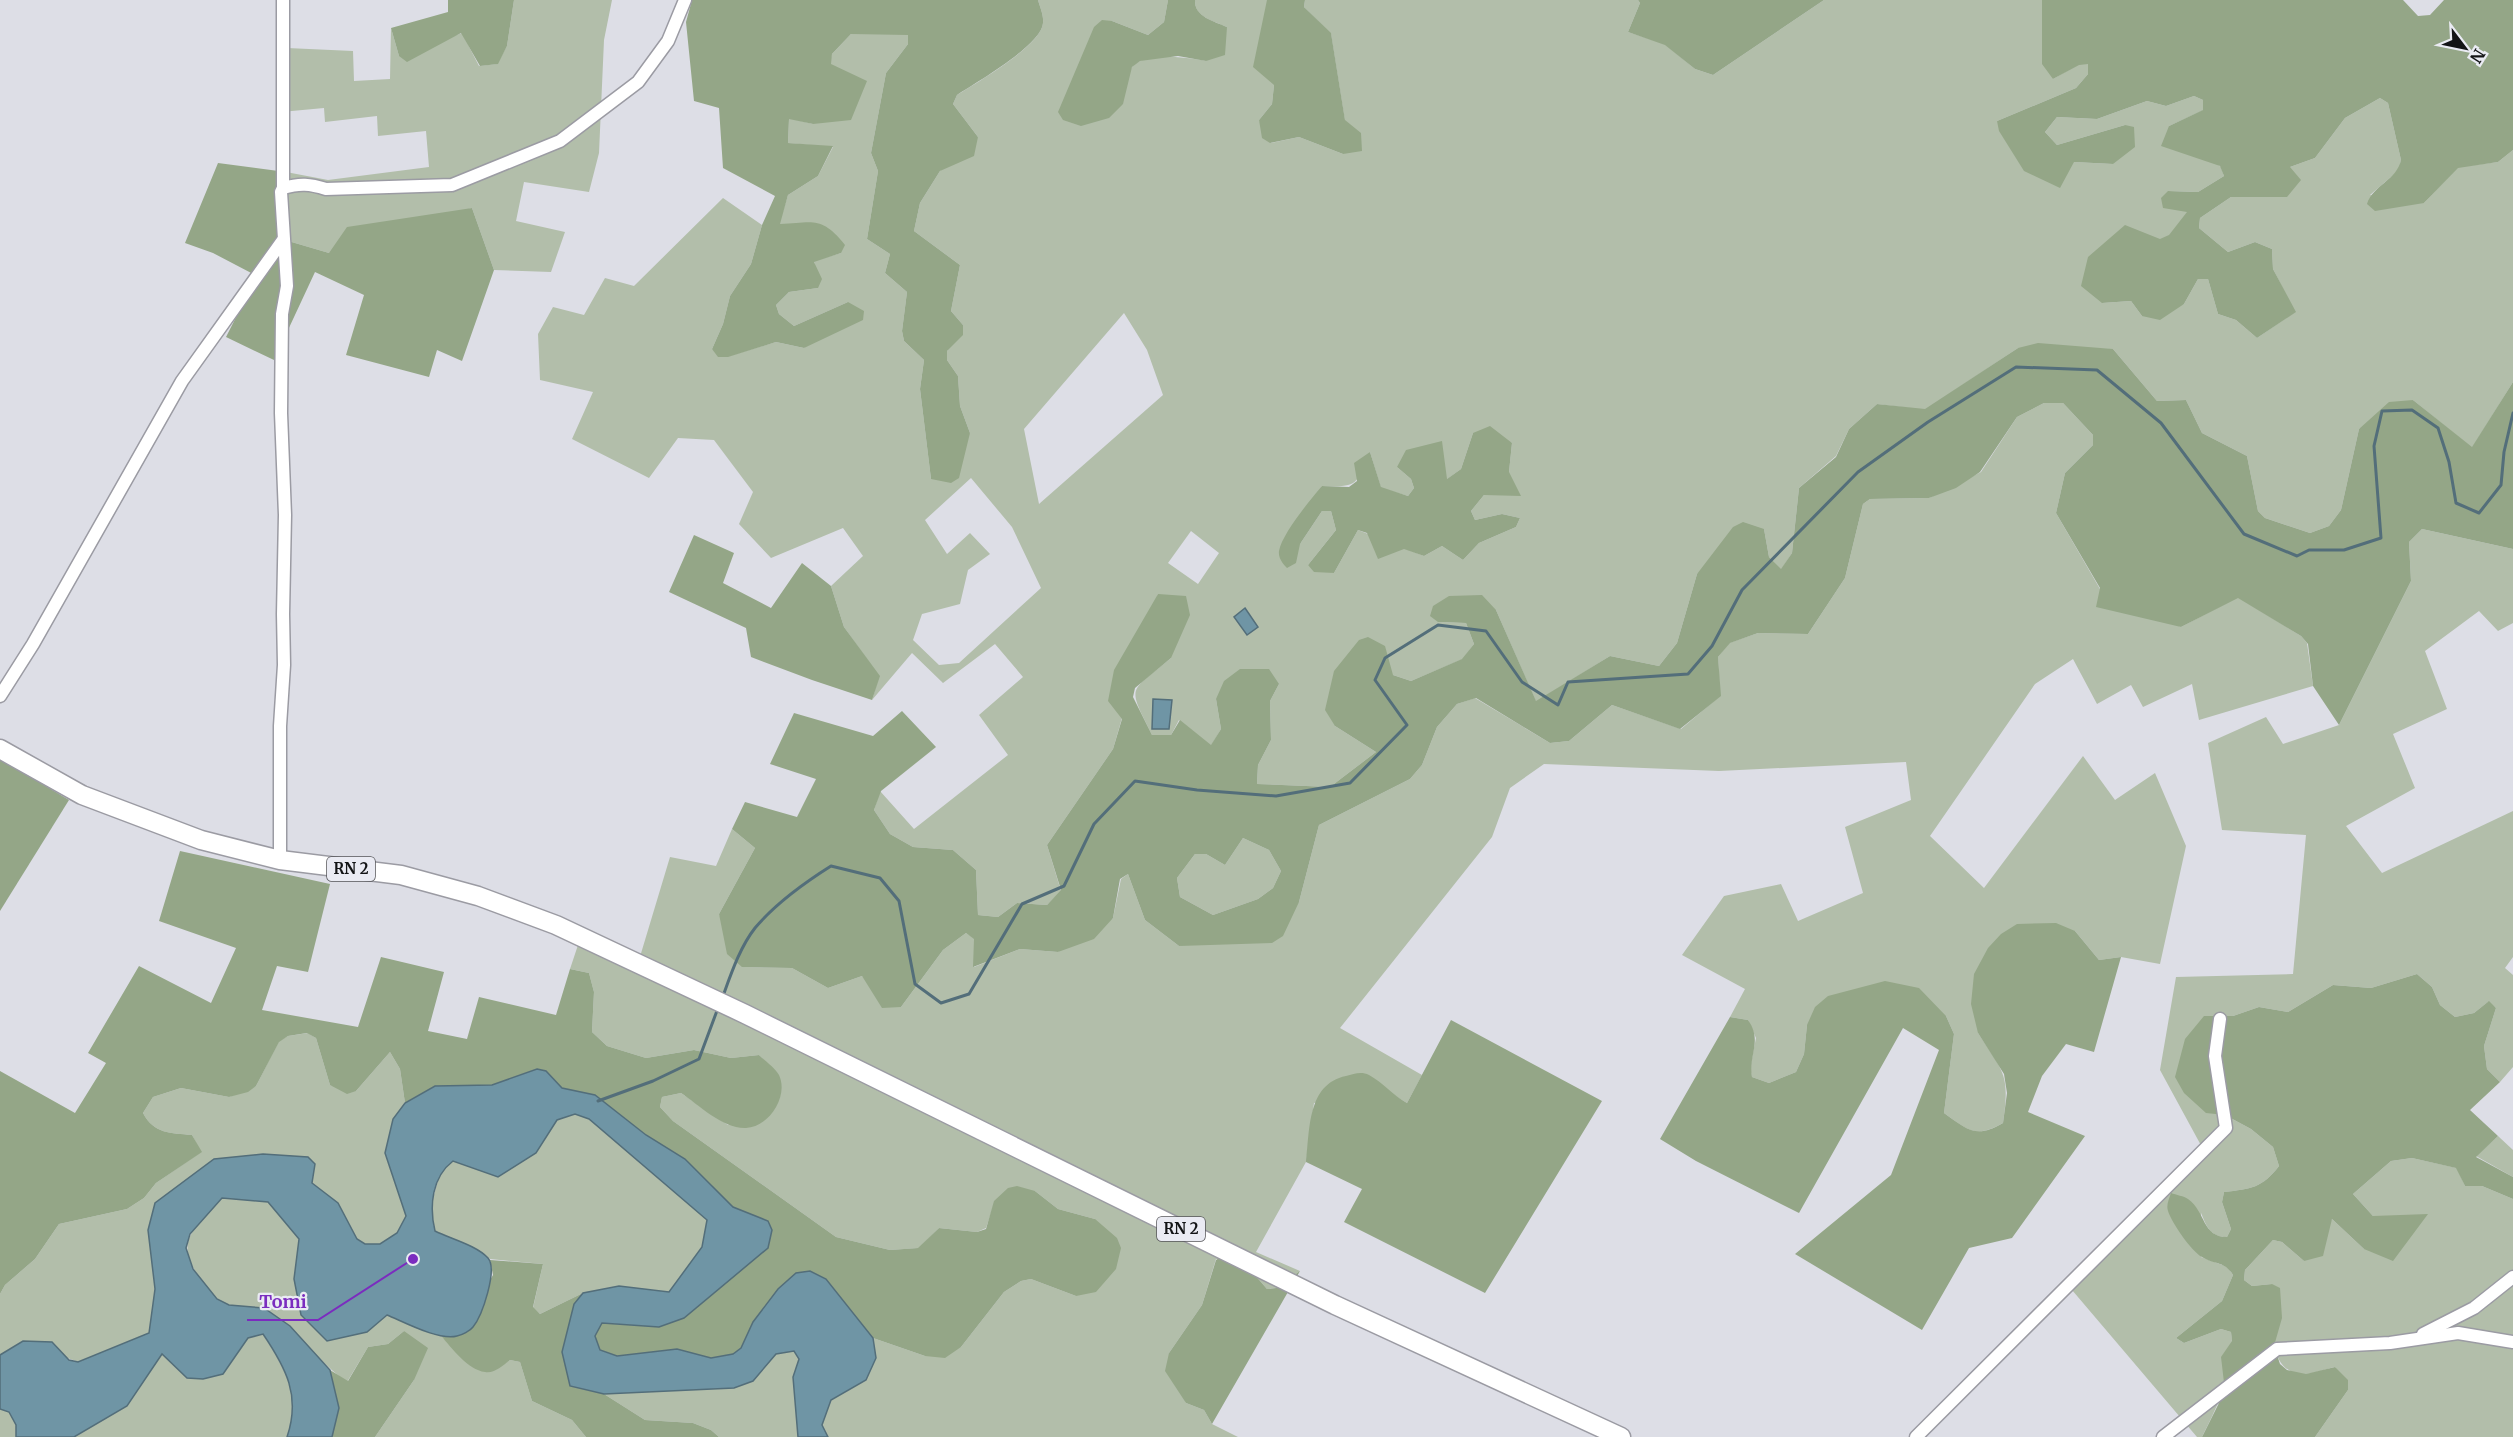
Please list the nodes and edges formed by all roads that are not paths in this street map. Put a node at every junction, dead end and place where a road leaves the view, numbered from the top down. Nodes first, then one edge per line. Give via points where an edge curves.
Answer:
1 (283, 0) edge
2 (685, 0) edge
3 (283, 188) junction
4 (283, 240) junction
5 (0, 696) edge
6 (0, 749) edge
7 (280, 860) junction
8 (2220, 1018) dead end
9 (2513, 1277) edge
10 (2390, 1342) junction
11 (2513, 1342) edge
12 (1621, 1437) edge
13 (1916, 1437) edge
14 (2163, 1437) edge

1 - 3 street
2 - 3 street via 668,41 638,82 560,141 452,185 326,189 300,183
3 - 4 street
4 - 5 street via 182,381
4 - 7 street via 287,286 282,325 285,515
6 - 7 main road, RN 2 via 82,795 201,840
7 - 12 main road, RN 2 via 401,875 478,896 556,925 1335,1305
8 - 13 street via 2215,1056 2226,1128
9 - 10 street via 2474,1308 2428,1332
10 - 11 street via 2458,1333
10 - 14 street via 2277,1349

